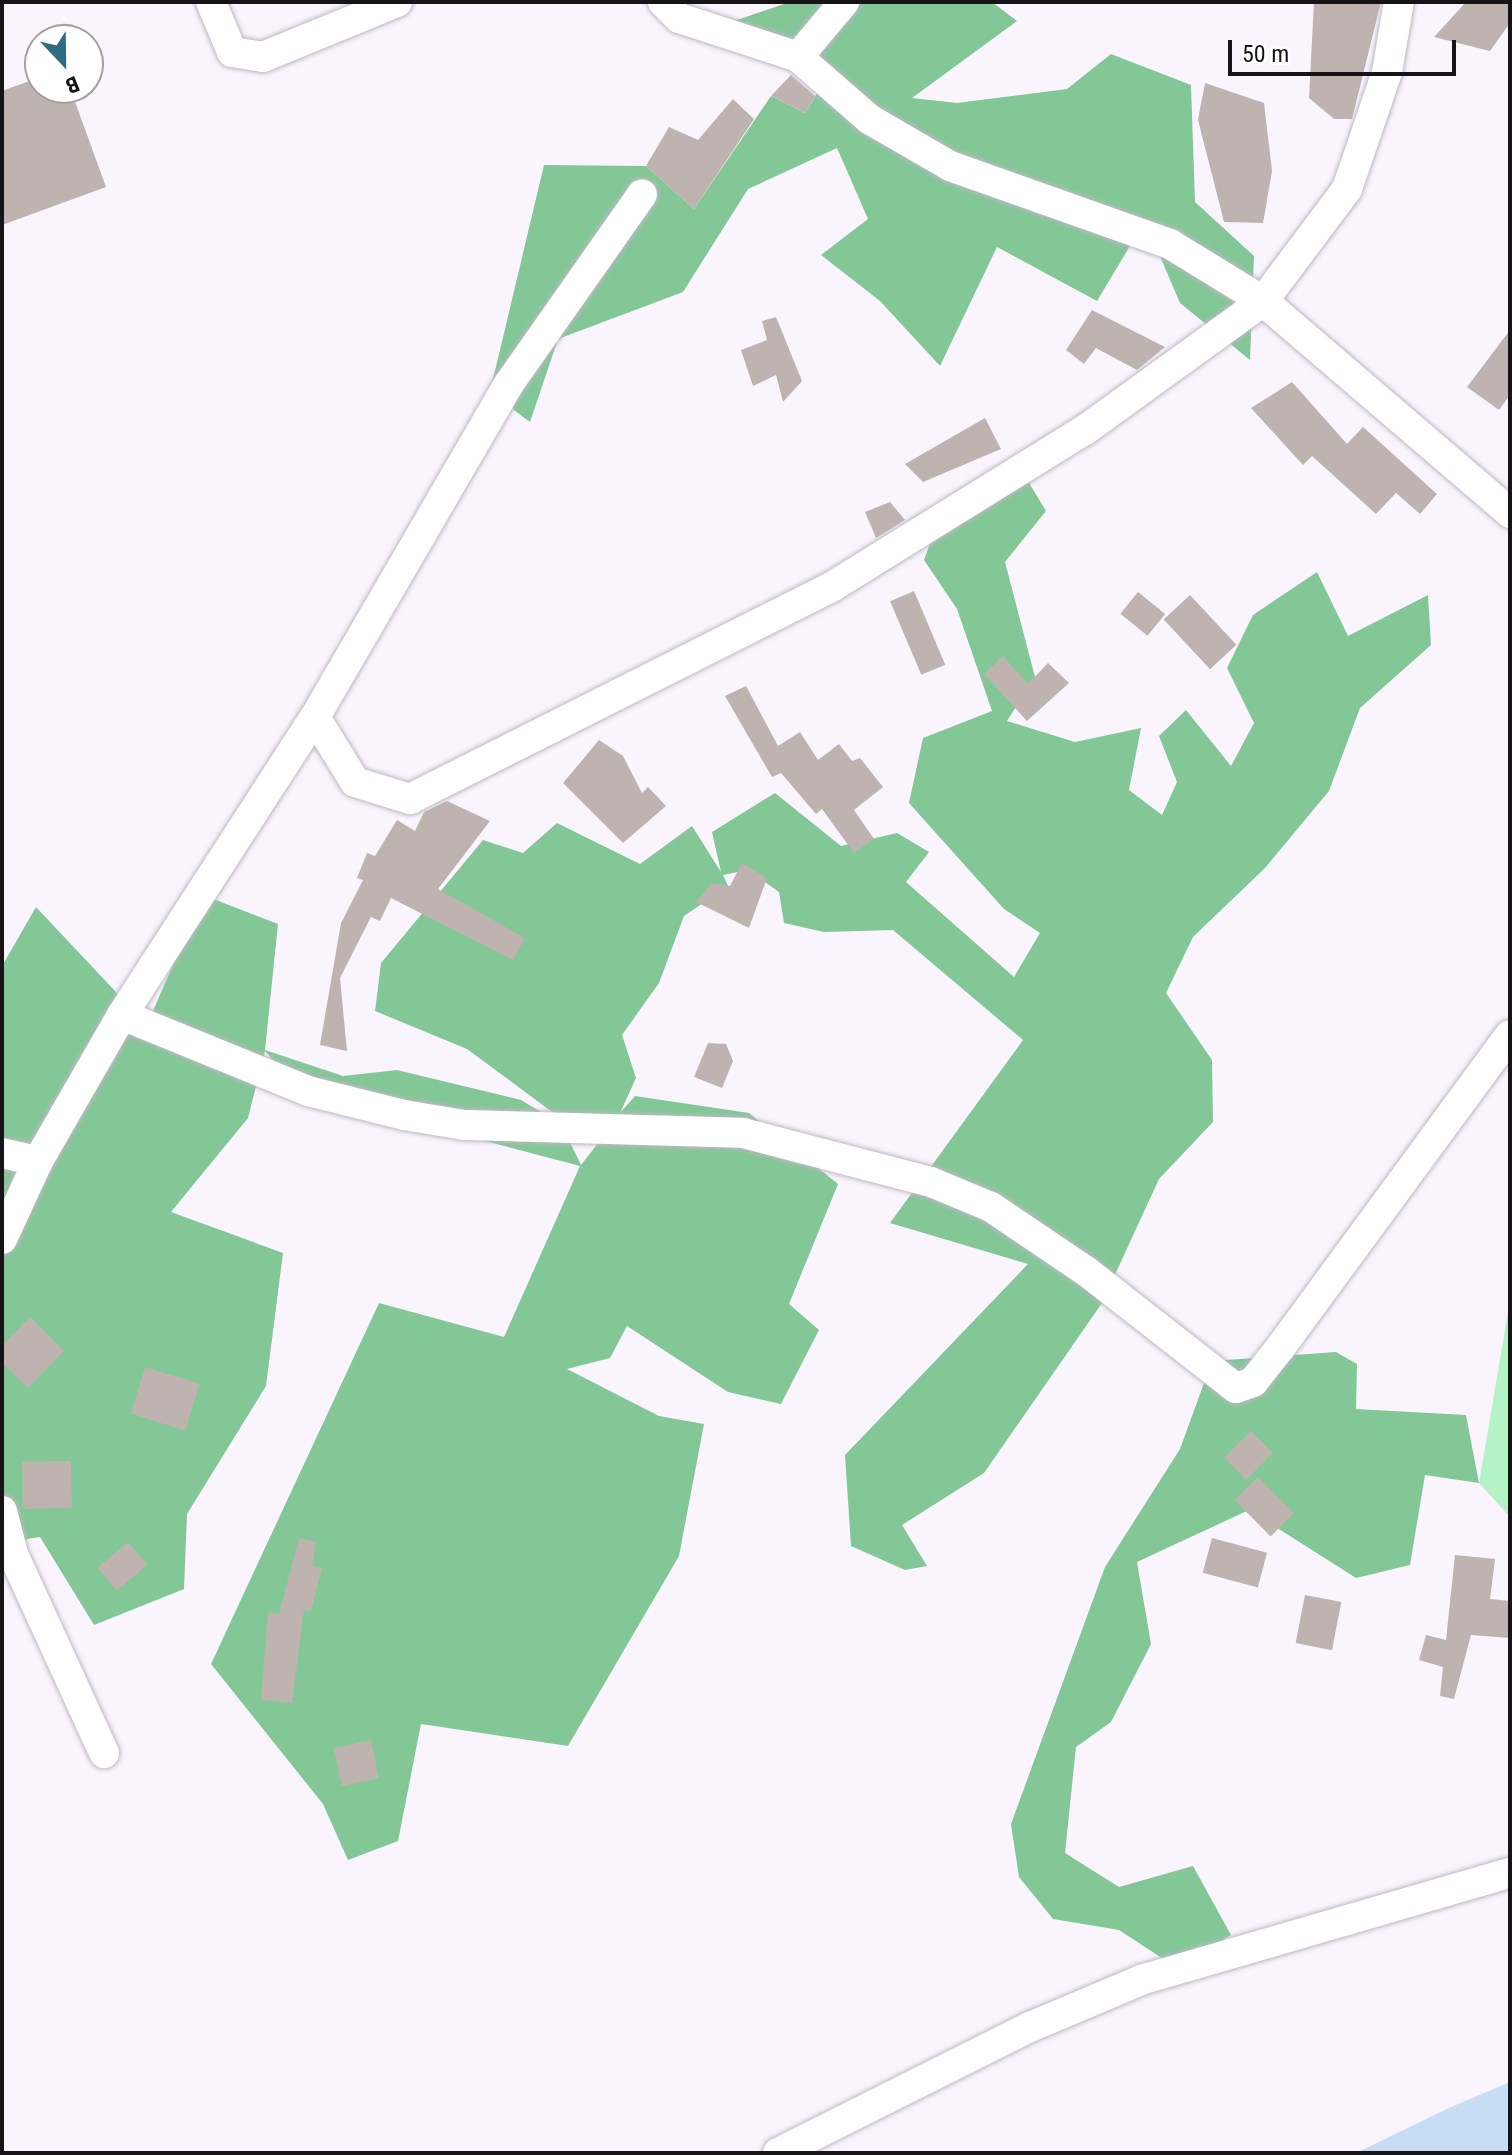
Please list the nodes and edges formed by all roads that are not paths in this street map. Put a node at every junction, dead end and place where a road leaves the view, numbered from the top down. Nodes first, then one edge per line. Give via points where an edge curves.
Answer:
1 (211, 2) edge
2 (397, 2) edge
3 (663, 2) edge
4 (844, 2) edge
5 (1399, 2) edge
6 (798, 57) junction
7 (642, 194) dead end
8 (1263, 301) junction
9 (1510, 513) edge
10 (315, 717) junction
11 (122, 1015) junction
12 (1510, 1035) edge
13 (2, 1153) edge
14 (38, 1161) junction
15 (2, 1239) edge
16 (2, 1511) edge
17 (104, 1753) dead end
18 (1510, 1873) edge
19 (778, 2153) edge

1 - 2 street via 232,52 263,57
3 - 6 street via 679,18
4 - 6 street
5 - 8 street via 1387,72 1347,189
6 - 8 street via 869,119 950,166 1170,244
7 - 10 street via 508,385
8 - 9 street
8 - 10 street via 1085,430 833,586 410,799 355,782
10 - 11 street
11 - 12 street via 308,1091 404,1115 464,1125 743,1133 931,1182 1015,1223 1236,1388 1253,1382 1280,1348
11 - 14 street
13 - 14 street
14 - 15 street
16 - 17 street via 13,1554
18 - 19 street via 1141,1980 1030,2027

